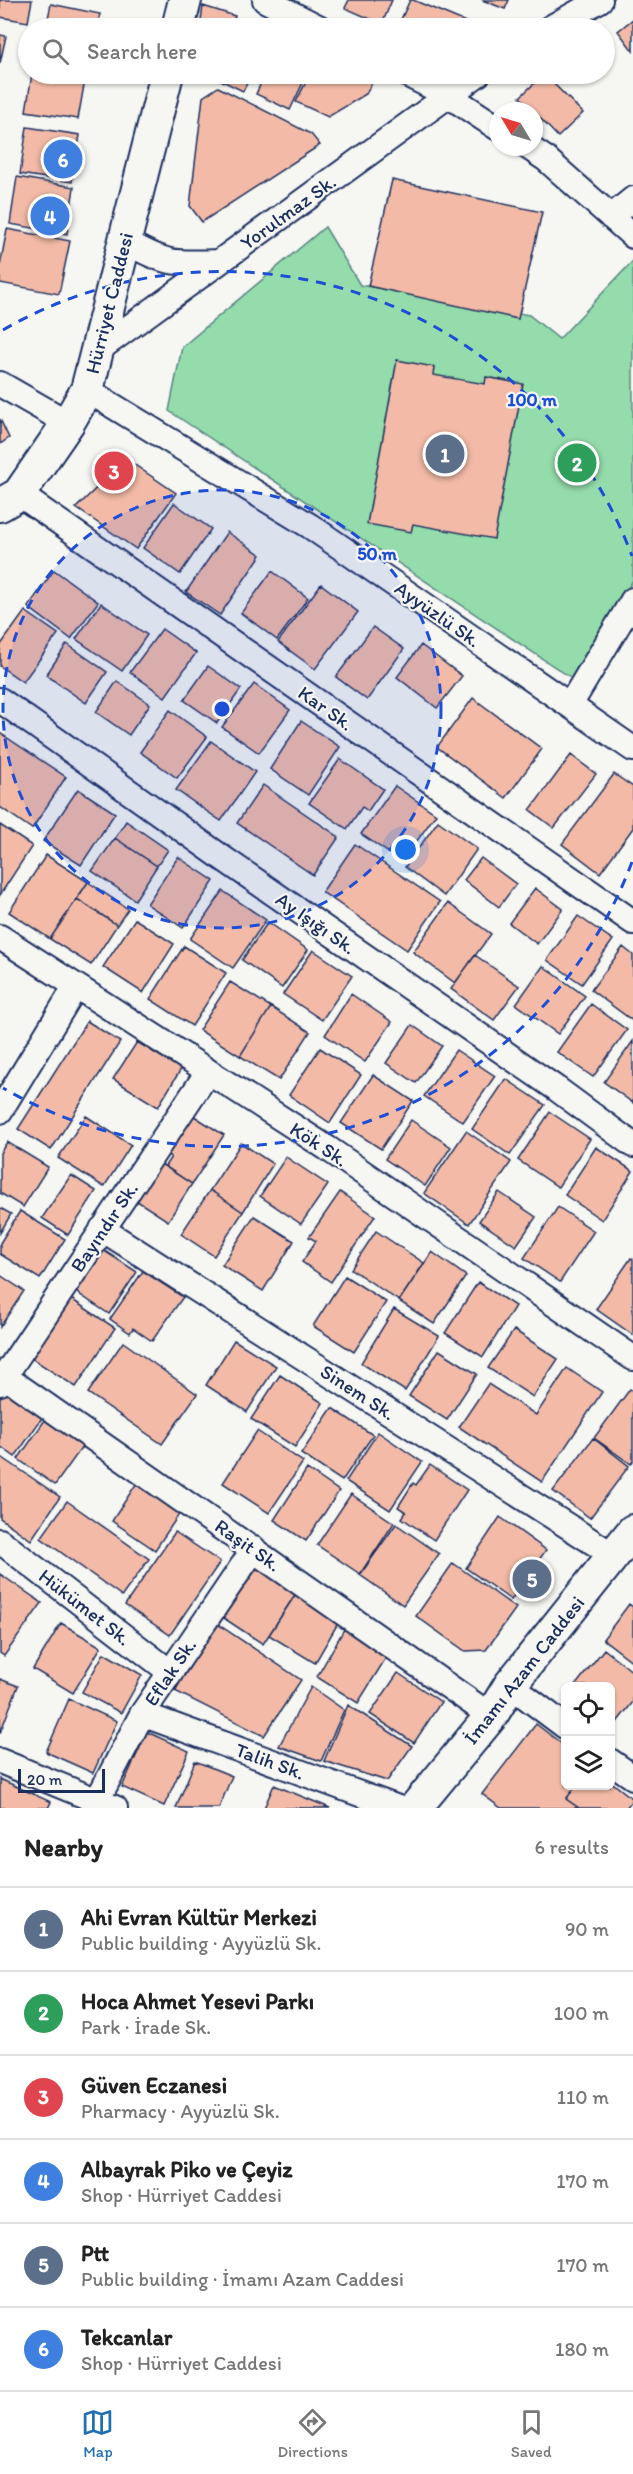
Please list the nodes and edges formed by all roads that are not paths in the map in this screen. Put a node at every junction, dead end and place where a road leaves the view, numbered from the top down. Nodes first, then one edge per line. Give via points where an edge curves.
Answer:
1 (185, 0) edge
2 (265, 0) edge
3 (600, 0) edge
4 (180, 18) edge
5 (300, 18) edge
6 (568, 18) edge
7 (164, 84) edge
8 (426, 84) edge
9 (463, 84) edge
10 (448, 95) junction
11 (489, 122) edge
12 (542, 156) edge
13 (633, 199) edge
14 (611, 217) junction
15 (633, 236) edge
16 (125, 242) junction
17 (218, 262) junction
18 (98, 350) junction
19 (0, 384) edge
20 (87, 390) junction
21 (68, 423) junction
22 (9, 500) edge
23 (633, 600) edge
24 (0, 700) edge
25 (570, 705) junction
26 (633, 749) edge
27 (633, 921) edge
28 (0, 937) edge
29 (76, 986) junction
30 (208, 1072) junction
31 (0, 1111) edge
32 (633, 1144) edge
33 (102, 1229) junction
34 (633, 1358) edge
35 (2, 1379) edge
36 (633, 1531) edge
37 (0, 1541) edge
38 (254, 1549) junction
39 (613, 1555) junction
40 (170, 1672) junction
41 (510, 1685) junction
42 (142, 1714) junction
43 (491, 1716) junction
44 (561, 1723) edge
45 (0, 1761) edge
46 (615, 1765) edge
47 (633, 1778) edge
48 (106, 1804) edge
49 (398, 1808) edge
50 (415, 1808) edge

1 - 4 street
2 - 5 street
3 - 6 street
7 - 16 street, Hürriyet Caddesi
8 - 10 street
9 - 10 street, Yorulmaz Sk.
10 - 11 street
10 - 17 street, Yorulmaz Sk.
12 - 14 street
13 - 14 street
14 - 15 street
16 - 17 street via 155,259 180,264
16 - 18 street, Hürriyet Caddesi
17 - 18 street, Yorulmaz Sk.
18 - 20 street, Hürriyet Caddesi
19 - 21 street
20 - 21 street, Hürriyet Caddesi
20 - 25 street, Ayyüzlü Sk. via 310,526
21 - 22 street, Hürriyet Caddesi
22 - 27 street, Kar Sk.
23 - 25 street
24 - 32 street, Ay Işığı Sk.
25 - 26 street, Ayyüzlü Sk.
28 - 29 street, Kök Sk.
29 - 30 street, Kök Sk.
29 - 31 street
30 - 33 street, Bayındır Sk.
30 - 34 street, Kök Sk. via 327,1148
33 - 35 street, Bayındır Sk.
33 - 39 street, Sinem Sk.
35 - 38 street, Raşit Sk.
36 - 39 street, İmamı Azam Caddesi
37 - 40 street, Hükümet Sk.
38 - 40 street, Eflak Sk.
38 - 43 street, Raşit Sk.
39 - 41 street, İmamı Azam Caddesi
40 - 42 street, Eflak Sk.
41 - 43 street, İmamı Azam Caddesi
41 - 44 street
42 - 48 street, Eflak Sk.
42 - 49 street, Talih Sk.
43 - 50 street, İmamı Azam Caddesi
45 - 48 street
46 - 47 street

